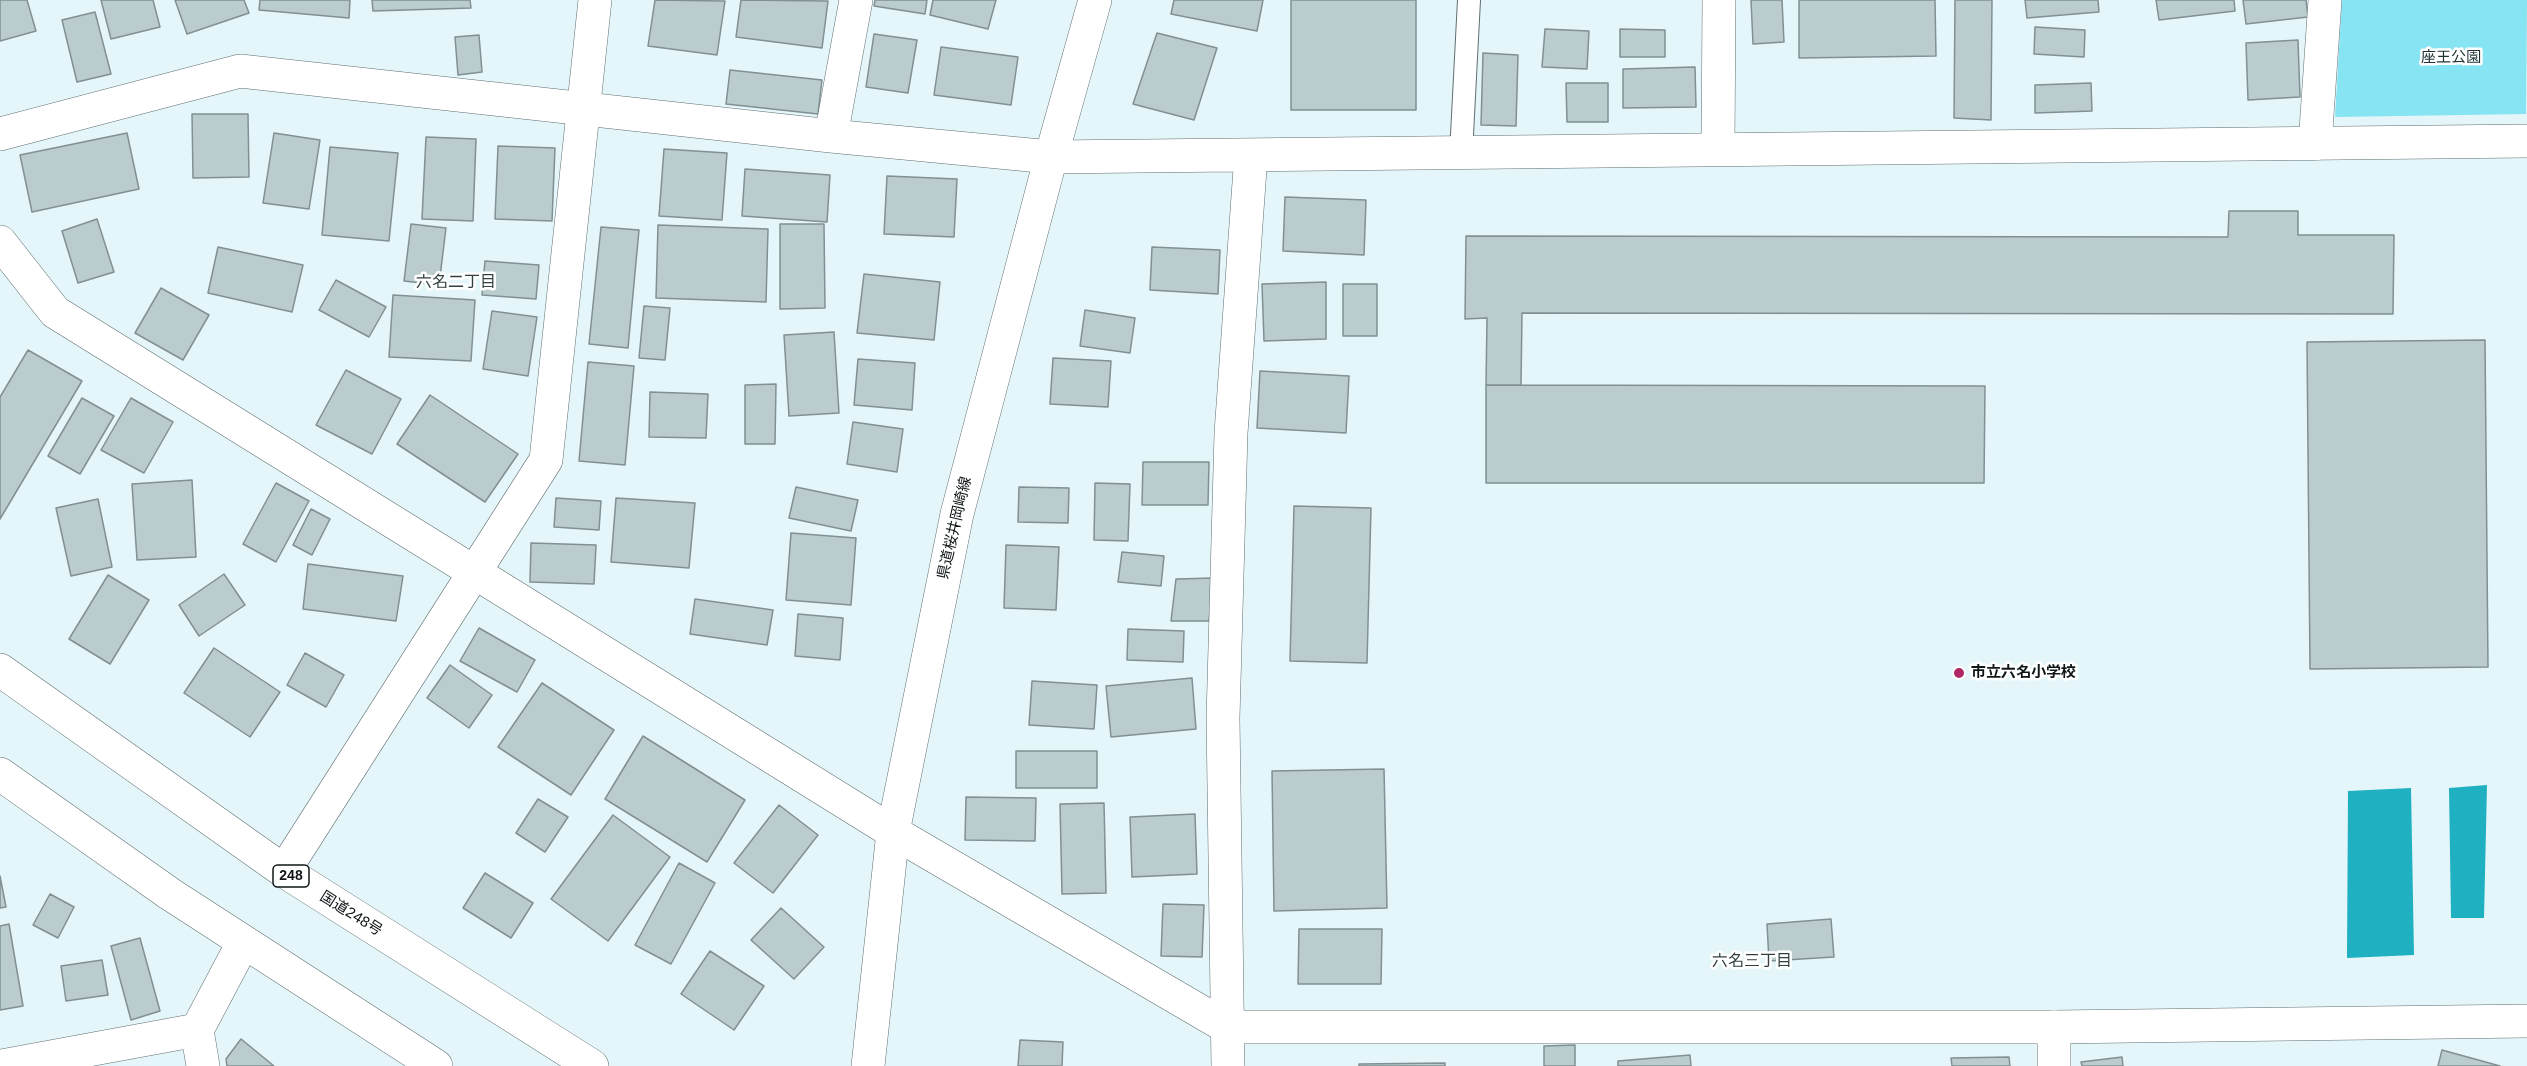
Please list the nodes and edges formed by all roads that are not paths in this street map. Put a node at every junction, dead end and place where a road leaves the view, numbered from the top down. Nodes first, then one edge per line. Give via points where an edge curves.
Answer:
1 (596, 0) edge
2 (856, 0) edge
3 (1095, 0) edge
4 (1469, 0) edge
5 (1719, 0) edge
6 (2325, 0) edge
7 (583, 107) junction
8 (0, 134) edge
9 (831, 136) junction
10 (2527, 141) edge
11 (2315, 144) junction
12 (1718, 149) junction
13 (1461, 154) junction
14 (1251, 155) junction
15 (1051, 157) junction
16 (0, 242) edge
17 (476, 571) junction
18 (0, 670) edge
19 (0, 774) edge
20 (893, 832) junction
21 (284, 872) junction
22 (243, 943) junction
23 (2527, 1021) edge
24 (1227, 1027) junction
25 (2054, 1027) junction
26 (197, 1030) junction
27 (1, 1066) edge
28 (203, 1066) edge
29 (436, 1066) edge
30 (592, 1066) edge
31 (868, 1066) edge
32 (1228, 1066) edge
33 (2054, 1066) edge

1 - 7 main road
2 - 9 main road
3 - 15 main road, 県道桜井岡崎線
4 - 13 lane
5 - 12 main road
6 - 11 main road
7 - 8 main road via 240,71
7 - 9 main road
7 - 17 main road via 546,460
9 - 15 main road
10 - 11 main road
11 - 12 main road
12 - 13 main road
13 - 14 main road
14 - 15 main road
14 - 24 main road via 1231,433 1223,706
15 - 20 main road, 県道桜井岡崎線 via 957,514
16 - 17 main road via 55,312
17 - 20 main road
17 - 21 main road
18 - 21 main road, 国道248号 / 248
19 - 22 main road
20 - 24 main road
20 - 31 main road, 県道桜井岡崎線
21 - 30 main road, 国道248号 / 248
22 - 26 main road
22 - 29 main road
23 - 25 main road
24 - 25 main road
24 - 32 main road
25 - 33 main road
26 - 27 main road
26 - 28 main road

